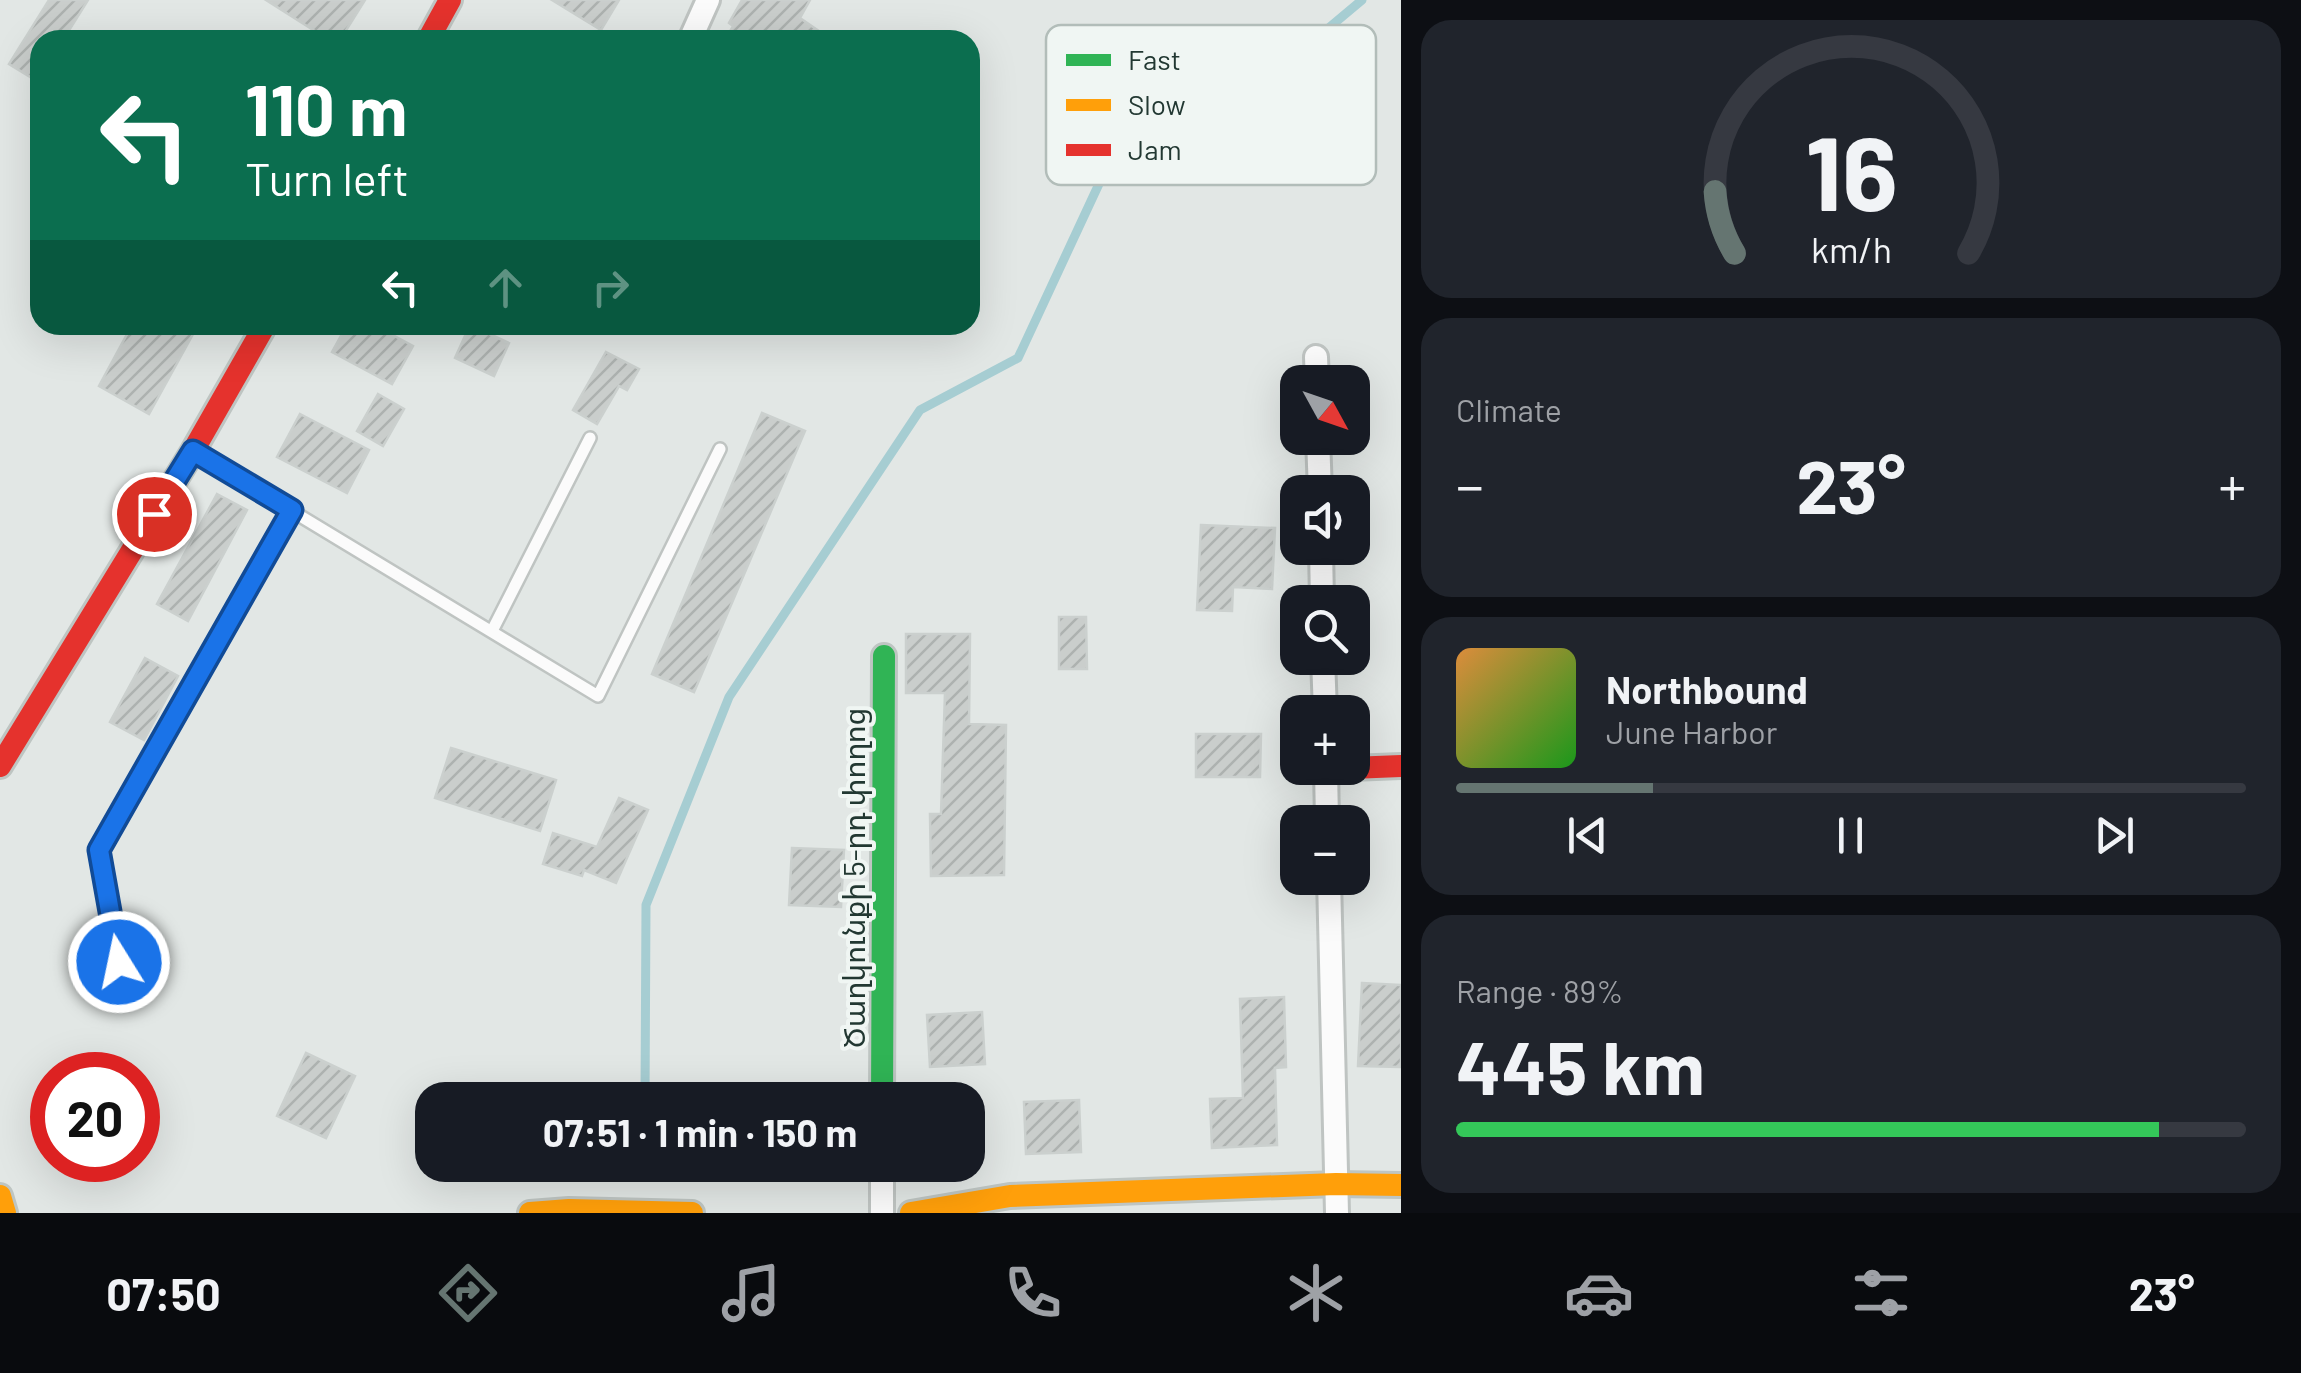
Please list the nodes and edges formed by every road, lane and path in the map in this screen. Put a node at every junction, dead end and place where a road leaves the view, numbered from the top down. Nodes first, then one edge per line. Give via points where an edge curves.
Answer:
1 (450, 0) edge
2 (708, 0) edge
3 (434, 30) edge
4 (694, 30) edge
5 (259, 335) edge
6 (1316, 357) dead end
7 (1316, 365) edge
8 (590, 438) dead end
9 (720, 448) dead end
10 (193, 451) junction
11 (292, 510) junction
12 (492, 630) junction
13 (884, 656) dead end
14 (0, 766) edge
15 (1401, 766) edge
16 (1370, 767) edge
17 (1329, 895) edge
18 (119, 962) dead end
19 (882, 1082) edge
20 (882, 1182) edge
21 (1336, 1184) junction
22 (1401, 1184) edge
23 (0, 1196) edge
24 (5, 1213) edge
25 (530, 1213) edge
26 (692, 1213) edge
27 (882, 1213) edge
28 (911, 1213) edge
29 (1336, 1213) edge

1 - 3 street
2 - 4 street
5 - 10 street
6 - 7 street
8 - 12 lane
9 - 12 lane via 598,696
10 - 11 lane
10 - 14 street
11 - 12 lane
11 - 18 lane via 99,850
13 - 19 street, Ծաղկունքի 5-րդ փողոց
15 - 16 street
17 - 21 street
20 - 27 street
21 - 22 street
21 - 28 street via 1010,1196
21 - 29 street
23 - 24 street
25 - 26 street

